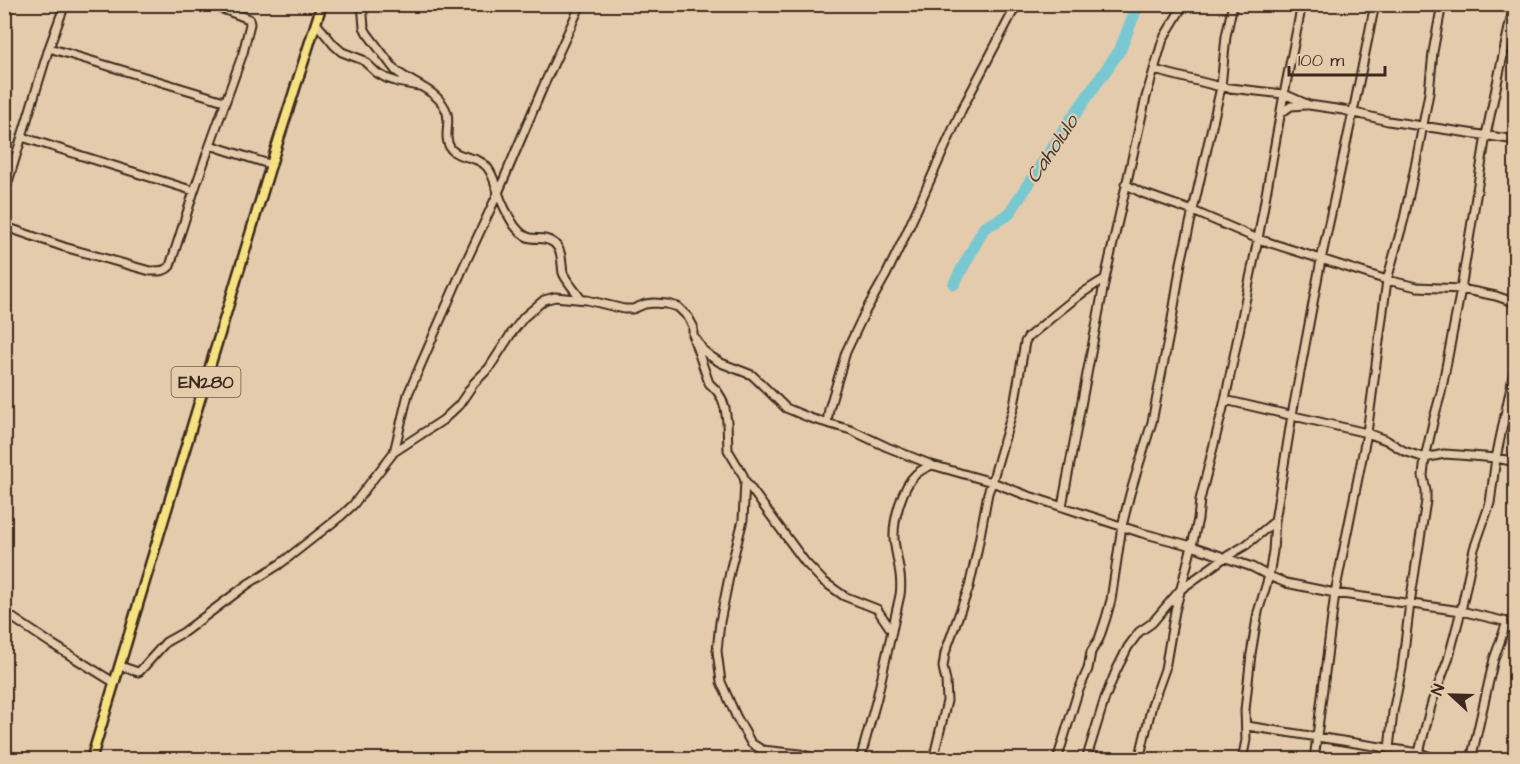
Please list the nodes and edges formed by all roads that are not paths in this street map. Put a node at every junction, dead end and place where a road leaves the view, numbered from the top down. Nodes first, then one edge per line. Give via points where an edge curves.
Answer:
1 (65, 4) edge
2 (207, 4) edge
3 (321, 4) edge
4 (362, 4) edge
5 (581, 4) edge
6 (1017, 4) edge
7 (1184, 4) edge
8 (1233, 4) edge
9 (1302, 4) edge
10 (1375, 4) edge
11 (1442, 4) edge
12 (1514, 4) edge
13 (316, 23) junction
14 (50, 48) junction
15 (1154, 70) junction
16 (1221, 87) junction
17 (424, 88) junction
18 (1284, 94) junction
19 (225, 101) junction
20 (1309, 105) junction
21 (1353, 112) junction
22 (1281, 113) junction
23 (1423, 125) junction
24 (1486, 135) junction
25 (22, 137) junction
26 (1515, 141) edge
27 (210, 145) junction
28 (272, 165) junction
29 (1125, 184) junction
30 (194, 191) junction
31 (498, 193) junction
32 (4, 195) edge
33 (1193, 212) junction
34 (4, 225) edge
35 (1258, 239) junction
36 (1321, 260) junction
37 (1105, 279) junction
38 (1387, 280) junction
39 (1461, 289) junction
40 (581, 299) junction
41 (1515, 303) edge
42 (693, 334) junction
43 (1515, 362) edge
44 (1224, 400) junction
45 (1292, 415) junction
46 (827, 423) junction
47 (1367, 433) junction
48 (394, 452) junction
49 (1425, 458) junction
50 (1497, 458) junction
51 (1515, 462) edge
52 (932, 465) junction
53 (745, 482) junction
54 (992, 482) junction
55 (1062, 506) junction
56 (1275, 521) junction
57 (1122, 526) junction
58 (1192, 546) junction
59 (1224, 558) junction
60 (1269, 576) junction
61 (1180, 590) junction
62 (1335, 593) junction
63 (1410, 603) junction
64 (1461, 611) junction
65 (4, 612) edge
66 (1507, 622) junction
67 (1515, 624) edge
68 (892, 631) junction
69 (120, 666) junction
70 (115, 682) junction
71 (1246, 726) junction
72 (1318, 738) junction
73 (1389, 749) junction
74 (1418, 756) edge
75 (91, 759) edge
76 (820, 759) edge
77 (860, 759) edge
78 (933, 759) edge
79 (1057, 759) edge
80 (1086, 759) edge
81 (1138, 759) edge
82 (1242, 759) edge
83 (1314, 759) edge
84 (1440, 759) edge
85 (1472, 759) edge

1 - 14 street
2 - 19 street via 249,19 250,24
3 - 13 main road, EN280
4 - 17 street via 369,37 395,70
5 - 31 street
6 - 46 street via 962,109 886,276 846,352
7 - 15 street via 1163,39
8 - 16 street
9 - 18 street
10 - 21 street
11 - 23 street
12 - 24 street
13 - 17 street via 342,52 363,60 377,73
13 - 28 main road, EN280
14 - 19 street
14 - 25 street
15 - 16 street
15 - 29 street
16 - 18 street
16 - 33 street
17 - 31 street via 447,112 451,149 482,162 491,172
18 - 20 street
18 - 22 street
19 - 27 street
20 - 21 street
20 - 22 street via 1291,106
21 - 23 street
21 - 36 street
22 - 35 street
23 - 24 street
23 - 38 street
24 - 26 street
24 - 39 street
25 - 30 street
25 - 32 street
27 - 28 street
27 - 30 street
28 - 69 main road, EN280
29 - 33 street
29 - 37 street
30 - 34 street via 170,266 161,271 64,247
31 - 40 street via 523,235 550,241 558,248 566,279
31 - 48 street via 408,394
33 - 35 street
33 - 57 street via 1152,422
35 - 36 street
35 - 44 street
36 - 38 street
36 - 45 street
37 - 54 street via 1028,337 1014,406
37 - 55 street
38 - 39 street via 1417,287
38 - 47 street
39 - 41 street
39 - 49 street
40 - 42 street via 624,309 668,304 688,317
40 - 48 street via 555,297 537,305 459,405
42 - 46 street via 710,356 752,375 786,408
42 - 53 street via 705,375 722,399 728,450
43 - 50 street
44 - 45 street
44 - 58 street
45 - 47 street
45 - 56 street
46 - 52 street
47 - 49 street
47 - 62 street
48 - 69 street via 353,504 325,530 166,642 138,672
49 - 50 street via 1444,454
49 - 63 street via 1426,501
50 - 51 street
50 - 64 street via 1490,503 1474,549
52 - 54 street
52 - 68 street via 911,480 898,510 894,538 902,585
53 - 68 street via 823,581 844,596 877,609
53 - 76 street via 743,520 720,622 717,651 721,682 751,744 762,750
54 - 55 street
54 - 78 street via 969,587 945,653 947,701
55 - 57 street
56 - 59 street
56 - 60 street
57 - 58 street
57 - 79 street via 1106,618 1091,652
58 - 59 street
58 - 61 street
59 - 60 street
59 - 61 street
60 - 62 street
60 - 71 street via 1251,654
61 - 80 street via 1128,647 1105,698
61 - 81 street via 1165,669
62 - 63 street
62 - 72 street
63 - 64 street
63 - 73 street
64 - 66 street
64 - 74 street
65 - 70 street
66 - 67 street
66 - 85 street via 1494,659
68 - 77 street
69 - 70 main road, EN280
70 - 75 main road, EN280
71 - 72 street
71 - 82 street
72 - 73 street
72 - 83 street
73 - 74 street
74 - 84 street

